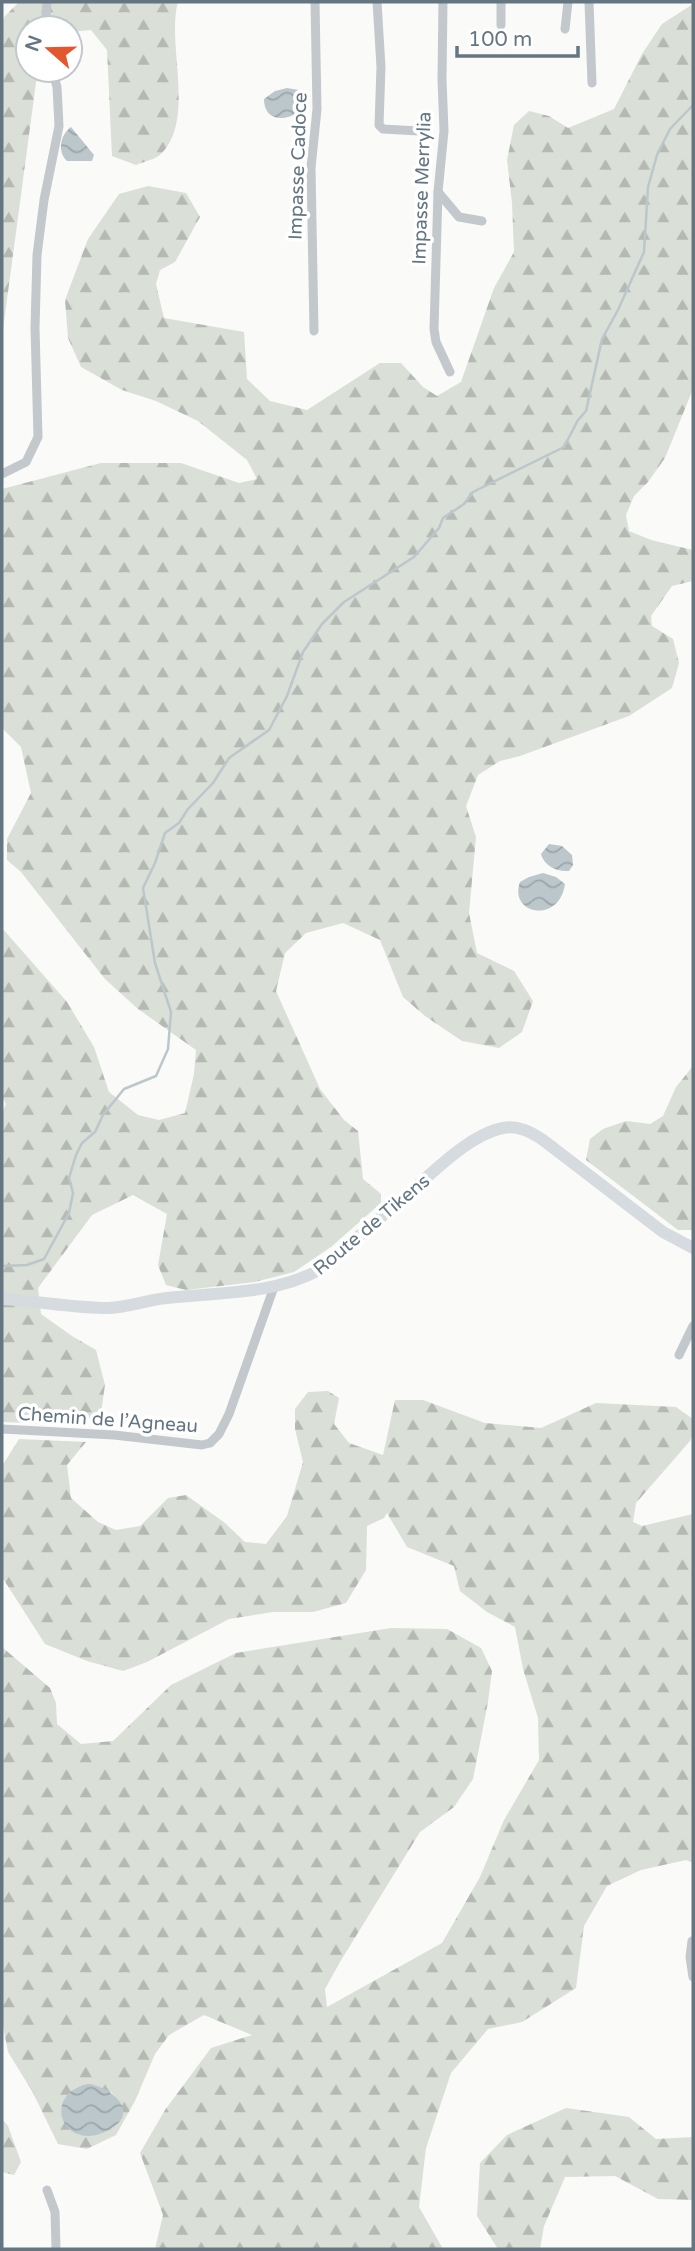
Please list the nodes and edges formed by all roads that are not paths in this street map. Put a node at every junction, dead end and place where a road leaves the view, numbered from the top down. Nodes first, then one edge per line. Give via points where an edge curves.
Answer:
1 (315, 2) edge
2 (377, 2) edge
3 (443, 2) edge
4 (501, 2) edge
5 (568, 2) edge
6 (589, 2) edge
7 (501, 25) dead end
8 (565, 29) dead end
9 (592, 83) dead end
10 (56, 84) edge
11 (419, 131) dead end
12 (438, 192) junction
13 (482, 221) dead end
14 (314, 331) dead end
15 (450, 372) dead end
16 (2, 474) edge
17 (693, 1248) edge
18 (274, 1287) junction
19 (2, 1299) edge
20 (693, 1326) edge
21 (680, 1354) dead end
22 (2, 1429) edge
23 (692, 1941) edge
24 (693, 1977) edge
25 (47, 2190) dead end
26 (56, 2249) edge

1 - 14 street, Impasse Cadoce
2 - 11 street via 379,125 383,130
3 - 12 street, Impasse Merrylia via 444,131
4 - 7 street
5 - 8 street
6 - 9 street
10 - 16 street via 59,126 37,255 38,438 26,463
12 - 13 street via 459,217
12 - 15 street, Impasse Merrylia via 435,336
17 - 18 street, Route de Tikens via 663,1232 530,1132 501,1128 469,1144 319,1270
18 - 19 street, Route de Tikens via 105,1308
18 - 22 street, Chemin de l’Agneau via 229,1414 210,1443
20 - 21 street
23 - 24 street
25 - 26 street via 55,2211

